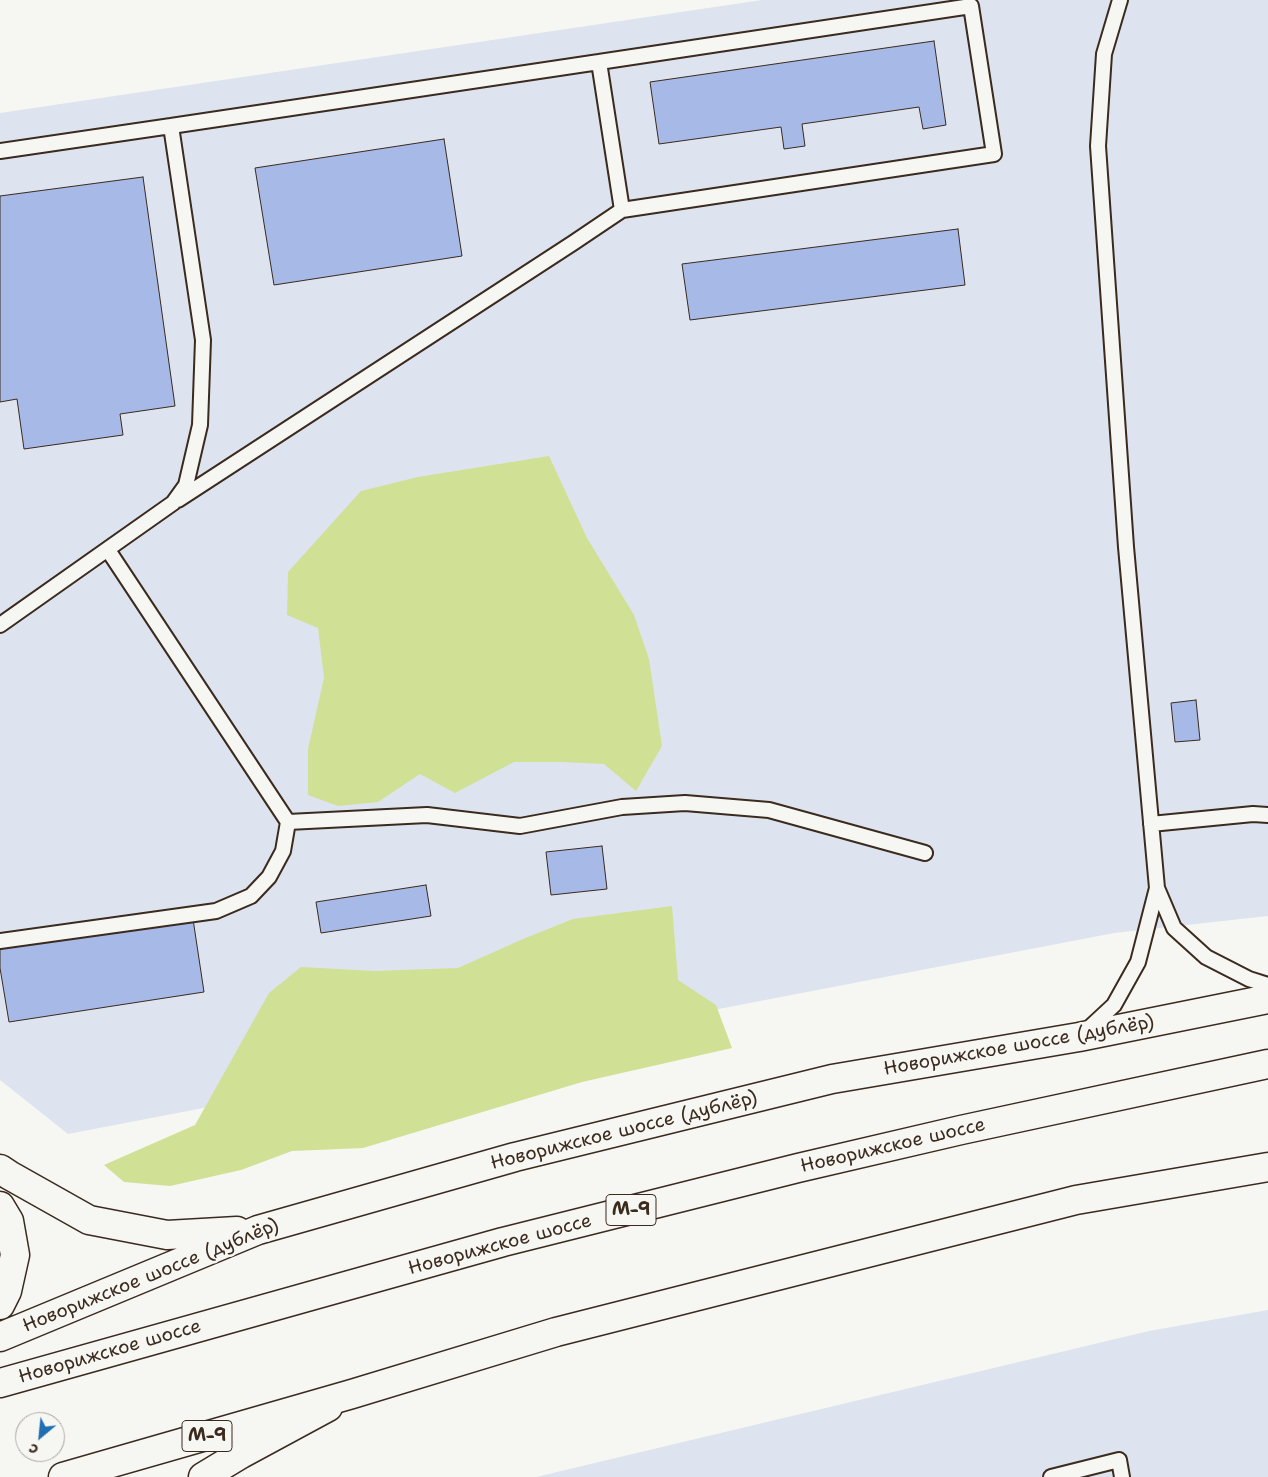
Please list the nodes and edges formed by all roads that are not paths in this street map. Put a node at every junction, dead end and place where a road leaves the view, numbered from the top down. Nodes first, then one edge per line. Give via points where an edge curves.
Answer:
1 (1120, 0) edge
2 (599, 62) junction
3 (172, 126) junction
4 (0, 151) edge
5 (622, 210) junction
6 (173, 503) junction
7 (108, 550) junction
8 (0, 625) edge
9 (1268, 815) edge
10 (288, 822) junction
11 (1151, 824) junction
12 (925, 853) dead end
13 (1157, 888) junction
14 (0, 941) edge
15 (1268, 985) edge
16 (1268, 999) edge
17 (1080, 1037) junction
18 (1268, 1064) edge
19 (1268, 1167) edge
20 (0, 1169) edge
21 (0, 1206) edge
22 (258, 1230) junction
23 (0, 1305) edge
24 (0, 1337) edge
25 (0, 1383) edge
26 (352, 1394) junction
27 (63, 1477) edge
28 (203, 1477) edge
29 (1051, 1477) edge
30 (1122, 1477) edge

1 - 11 lane via 1104,54 1098,146 1126,547
2 - 3 lane
2 - 5 lane
2 - 5 lane via 971,6 985,95 994,154
3 - 4 lane
3 - 6 lane via 203,340 200,425 186,485
5 - 6 lane
6 - 7 lane
7 - 8 lane
7 - 10 lane
9 - 11 lane
10 - 12 lane via 427,815 520,826 622,807 685,803 769,810
10 - 14 lane via 283,852 269,877 251,896 216,911
11 - 13 lane
13 - 15 lane via 1174,928 1206,957
13 - 17 lane via 1138,962 1114,1005
16 - 17 main road, Новорижское шоссе (дублёр)
17 - 22 main road, Новорижское шоссе (дублёр) via 832,1079 515,1157
18 - 25 main road, Новорижское шоссе / М-9 via 960,1130 503,1242
19 - 26 main road, М-9 via 1076,1200 556,1332
20 - 22 main road via 89,1220 166,1235
21 - 23 main road via 9,1221 15,1255 7,1291
22 - 24 main road, Новорижское шоссе (дублёр)
26 - 27 main road, М-9
26 - 28 main road, М-9
29 - 30 lane via 1118,1460

